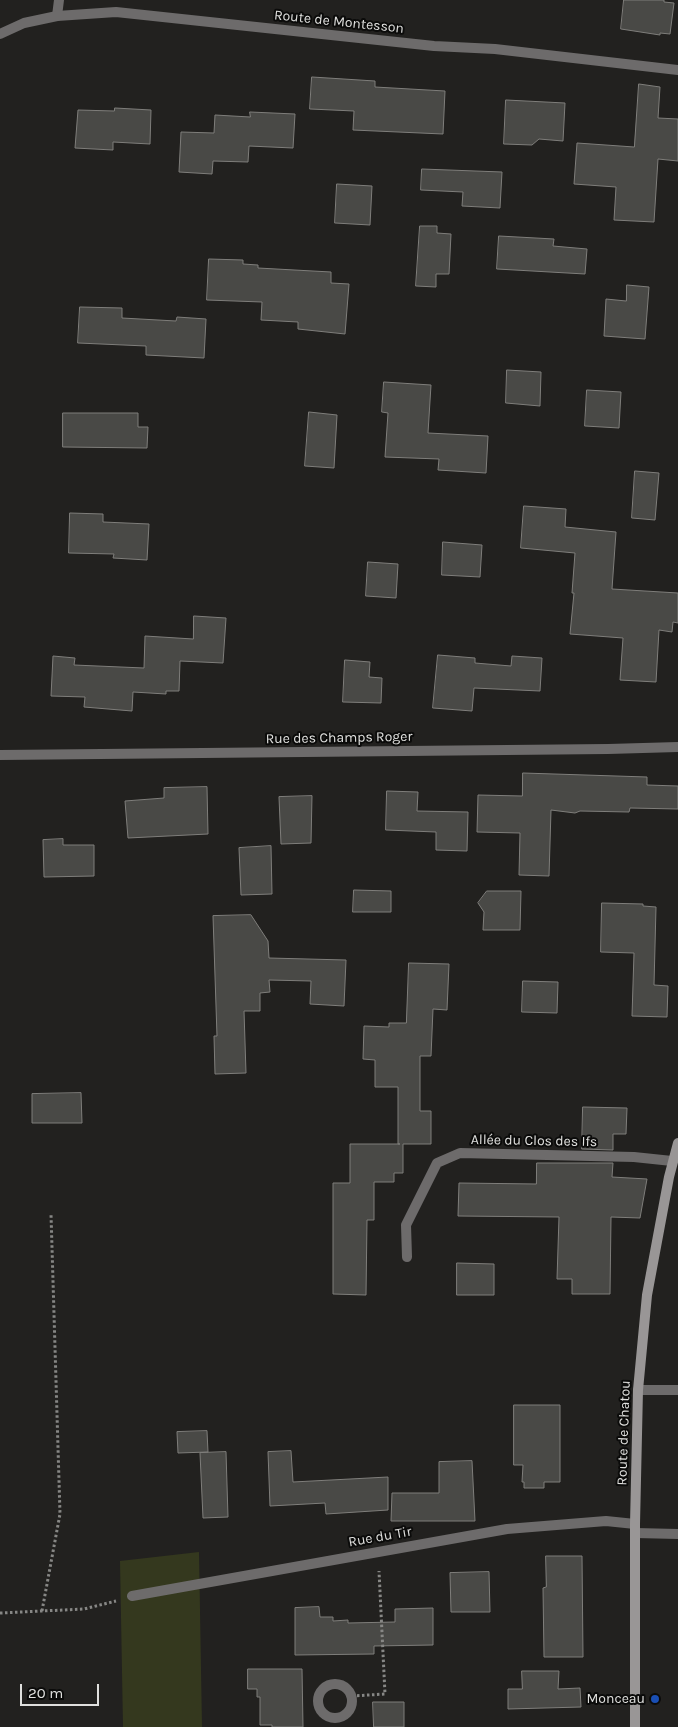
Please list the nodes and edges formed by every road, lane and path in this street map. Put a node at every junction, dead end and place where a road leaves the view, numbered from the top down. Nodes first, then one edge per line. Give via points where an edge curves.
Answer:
1 (59, 0) edge
2 (58, 16) junction
3 (0, 34) edge
4 (678, 70) edge
5 (678, 747) edge
6 (0, 756) edge
7 (678, 1143) edge
8 (672, 1161) junction
9 (673, 1178) edge
10 (51, 1214) dead end
11 (407, 1257) dead end
12 (638, 1390) junction
13 (678, 1390) edge
14 (635, 1529) junction
15 (678, 1534) edge
16 (378, 1552) junction
17 (132, 1596) joint
18 (42, 1611) junction
19 (0, 1613) edge
20 (352, 1696) junction
21 (336, 1723) edge
22 (635, 1727) edge

1 - 2 street
2 - 3 street, Route de Montesson via 24,23
2 - 4 street, Route de Montesson via 116,12
5 - 6 street, Rue des Champs Roger
7 - 8 street, Route de Chatou
8 - 9 street, Route de Chatou
8 - 11 street, Allée du Clos des Ifs via 634,1156 460,1153 437,1163 406,1225
9 - 12 street, Route de Chatou via 647,1295
10 - 18 path via 60,1514
12 - 13 street
12 - 14 street, Route de Chatou
14 - 15 street, Rue du Tir
14 - 16 street, Rue du Tir via 606,1522 507,1529
14 - 22 street, Route de Chatou
16 - 17 street, Rue du Tir
16 - 20 path via 385,1694
17 - 18 path via 84,1609
18 - 19 path
20 - 21 street via 350,1710
20 - 21 street via 340,1684 326,1686 320,1691 318,1708

